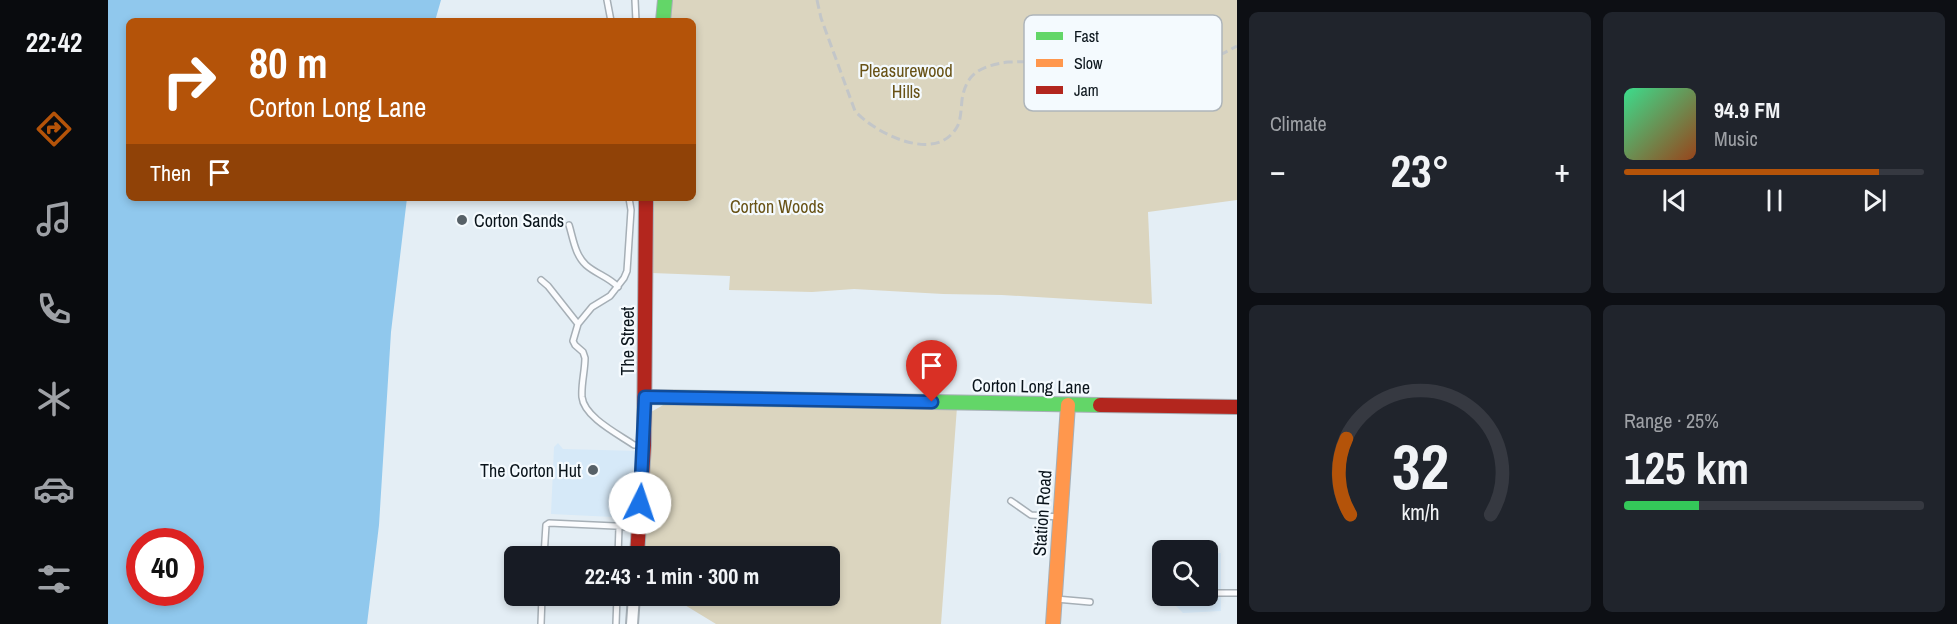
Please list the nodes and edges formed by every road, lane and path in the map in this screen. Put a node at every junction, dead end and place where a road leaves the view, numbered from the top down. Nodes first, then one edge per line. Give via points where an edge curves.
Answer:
1 (607, 0) edge
2 (634, 0) edge
3 (665, 0) edge
4 (610, 18) edge
5 (636, 18) edge
6 (663, 18) edge
7 (630, 201) edge
8 (646, 201) edge
9 (569, 225) dead end
10 (541, 280) dead end
11 (618, 287) junction
12 (578, 324) junction
13 (645, 397) junction
14 (1068, 405) junction
15 (1237, 408) edge
16 (644, 445) junction
17 (1011, 501) dead end
18 (1060, 517) junction
19 (620, 527) junction
20 (639, 528) junction
21 (544, 546) edge
22 (619, 546) edge
23 (638, 546) edge
24 (1218, 593) edge
25 (1237, 593) edge
26 (1054, 599) junction
27 (1090, 602) dead end
28 (542, 606) edge
29 (617, 606) edge
30 (633, 606) edge
31 (541, 624) edge
32 (616, 624) edge
33 (632, 624) edge
34 (1053, 624) edge

1 - 4 lane
2 - 5 lane
3 - 6 main road
7 - 11 lane via 627,271
8 - 13 main road, The Street
9 - 11 lane via 585,265
10 - 12 lane
11 - 12 lane
12 - 16 lane via 573,341 585,358 585,408 634,445
13 - 14 main road, Corton Long Lane
13 - 16 main road, The Street
14 - 15 main road, Corton Long Lane
14 - 18 main road, Station Road
16 - 20 main road, The Street
17 - 18 lane via 1030,514
18 - 26 main road, Station Road
19 - 20 lane
19 - 21 lane via 549,523
19 - 22 lane
20 - 23 main road, The Street
24 - 25 lane
26 - 27 lane
26 - 34 main road, Station Road
28 - 31 lane
29 - 32 lane
30 - 33 street

